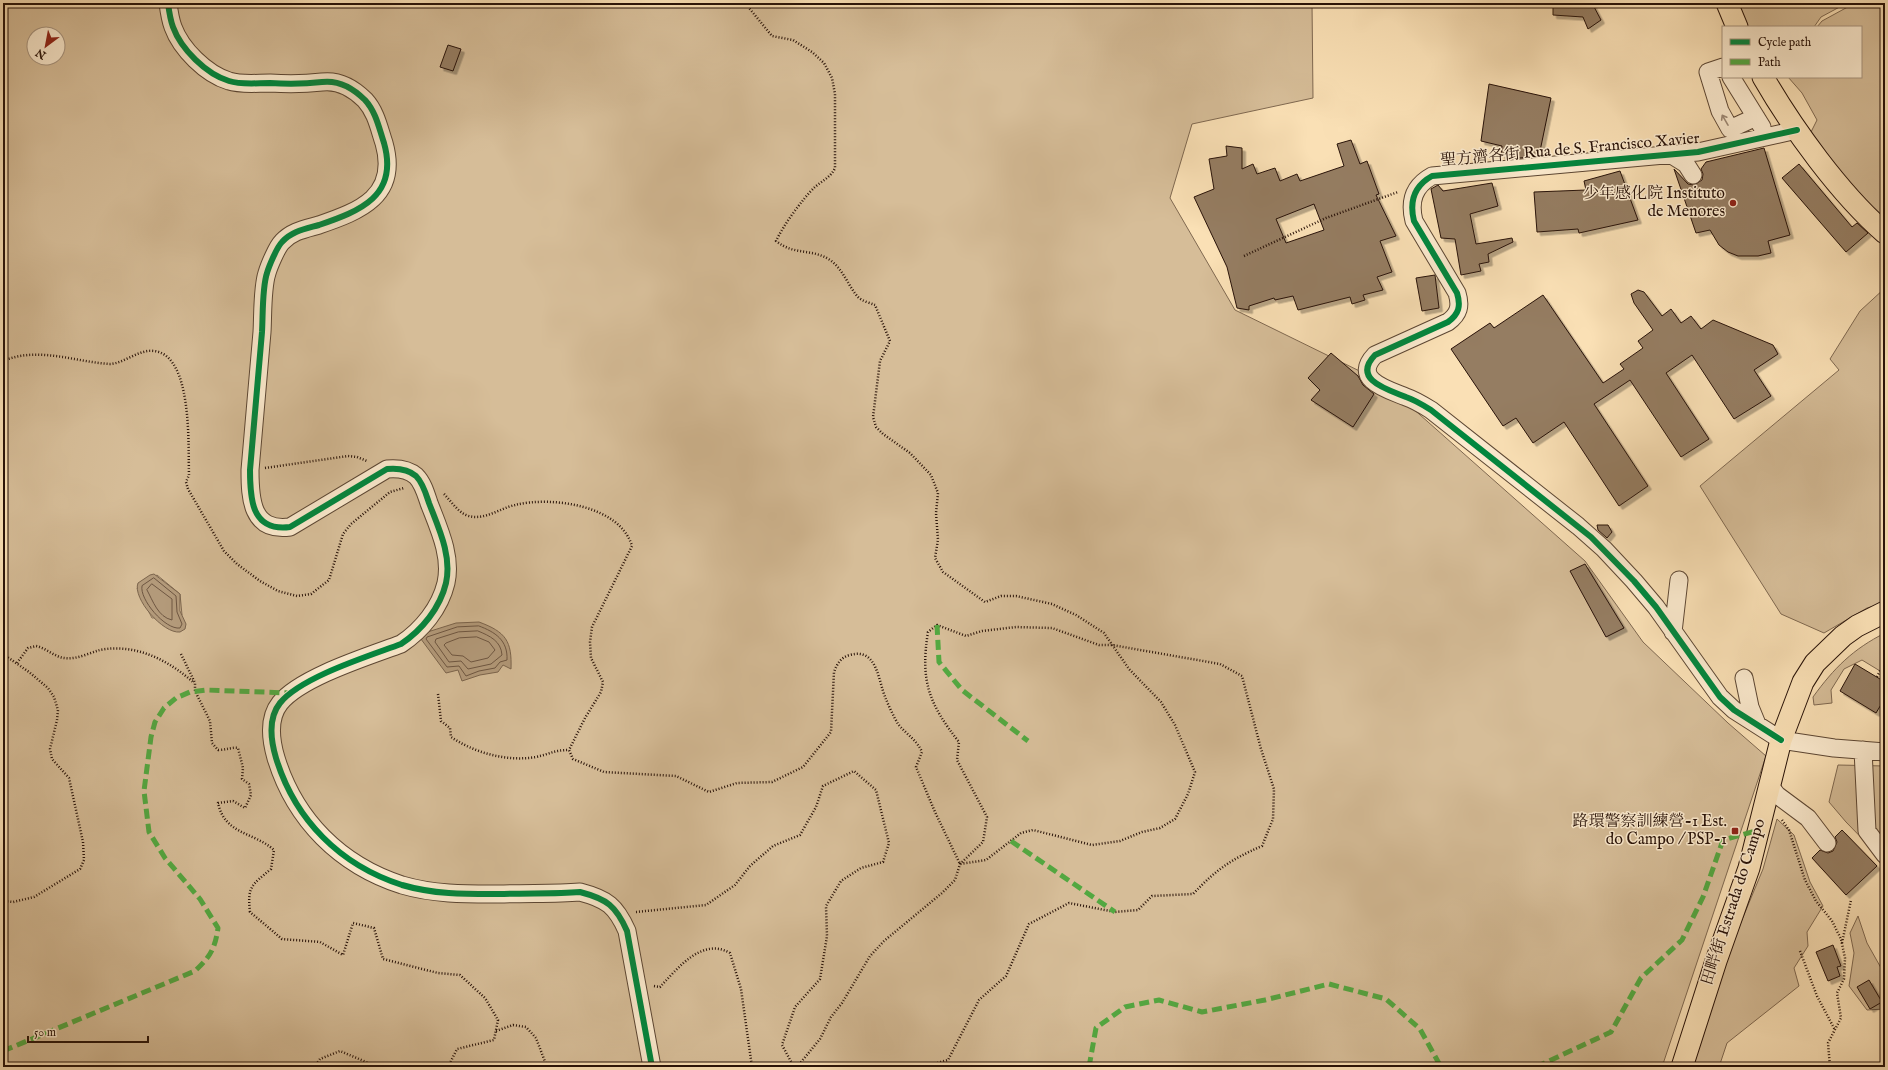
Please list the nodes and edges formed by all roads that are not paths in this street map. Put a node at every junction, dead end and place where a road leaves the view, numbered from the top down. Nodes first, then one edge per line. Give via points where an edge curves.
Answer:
1 (168, 3) edge
2 (1727, 3) edge
3 (1737, 26) edge
4 (1722, 67) edge
5 (1732, 78) edge
6 (1764, 78) edge
7 (1756, 117) junction
8 (1797, 130) junction
9 (1769, 137) junction
10 (1702, 151) junction
11 (1667, 155) junction
12 (1885, 233) edge
13 (1678, 580) dead end
14 (1885, 612) edge
15 (1673, 632) junction
16 (1744, 678) dead end
17 (1757, 724) junction
18 (1781, 740) junction
19 (1863, 750) junction
20 (1885, 752) edge
21 (1769, 791) junction
22 (1827, 843) dead end
23 (1885, 855) edge
24 (652, 1067) edge
25 (1682, 1067) edge

1 - 24 street via 173,28 182,43 194,58 218,76 229,81 246,83 305,84 330,81 345,85 359,93 369,104 376,119 386,152 388,170 383,186 373,200 359,210 300,229 281,242 266,274 250,470 251,502 256,514 264,521 281,528 290,527 387,468 407,471 422,485 443,539 447,558 446,582 442,595 429,617 401,644 308,681 290,692 279,703 274,713 273,748 294,803 316,831 336,850 358,866 403,885 450,894 580,892 602,900 619,914 627,932
2 - 3 main road
7 -> 4 street via 1730,129 1720,111 1708,72
5 - 7 street
6 - 8 main road
7 - 9 street
8 - 9 street, 聖方濟各街 Rua de S. Francisco Xavier
8 - 12 main road via 1853,201
9 - 10 street, 聖方濟各街 Rua de S. Francisco Xavier
10 - 11 street, 聖方濟各街 Rua de S. Francisco Xavier
10 - 11 street via 1694,160 1693,175 1686,164
11 - 15 street, 聖方濟各街 Rua de S. Francisco Xavier via 1443,174 1432,176 1422,182 1412,200 1414,221 1457,293 1459,308 1448,322 1375,355 1367,370 1372,380 1387,391 1420,403 1431,410 1578,526 1634,581
13 - 15 street
14 - 18 main road, 田畔街 Estrada do Campo via 1857,626 1815,663 1803,682
15 - 17 street, 聖方濟各街 Rua de S. Francisco Xavier via 1720,697 1734,710
16 - 17 street via 1750,707
17 - 18 street, 聖方濟各街 Rua de S. Francisco Xavier
18 - 19 street
18 - 21 main road, 田畔街 Estrada do Campo
19 - 20 street
19 - 23 street via 1867,830
21 - 22 street via 1808,818
21 - 25 main road, 田畔街 Estrada do Campo via 1749,868 1713,968

